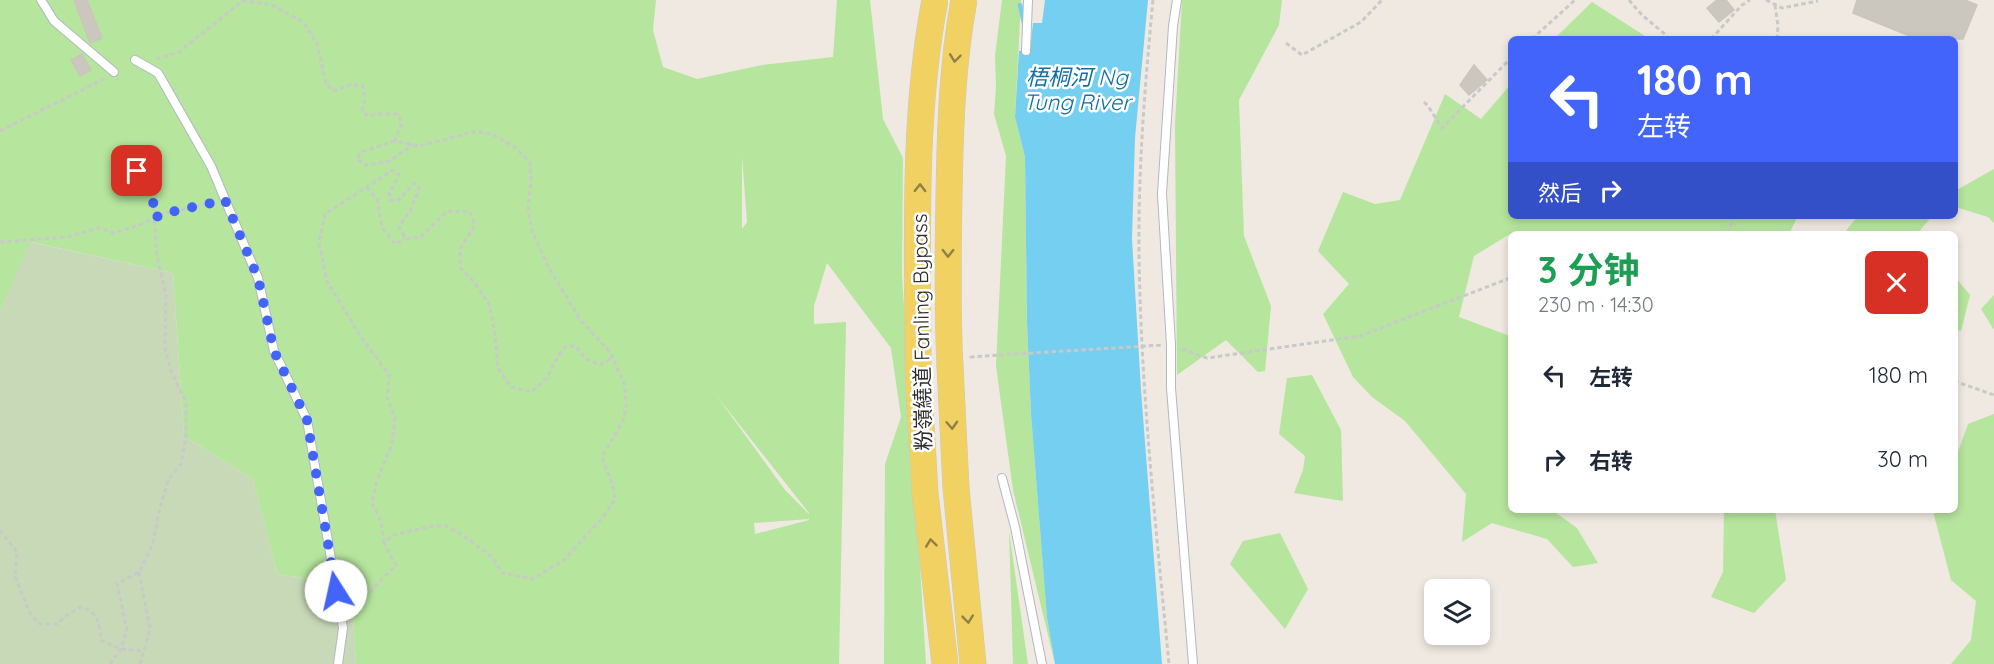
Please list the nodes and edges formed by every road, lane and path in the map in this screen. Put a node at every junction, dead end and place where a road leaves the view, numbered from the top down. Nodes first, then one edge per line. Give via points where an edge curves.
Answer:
1 (40, 0) edge
2 (935, 0) edge
3 (963, 0) edge
4 (1028, 0) edge
5 (1153, 0) edge
6 (1177, 0) edge
7 (1382, 0) edge
8 (1575, 0) edge
9 (1629, 0) edge
10 (1750, 0) edge
11 (1766, 0) edge
12 (242, 1) edge
13 (1818, 1) edge
14 (1775, 5) junction
15 (1535, 36) edge
16 (1666, 36) edge
17 (1714, 36) edge
18 (1777, 36) edge
19 (1286, 43) dead end
20 (1026, 51) dead end
21 (135, 60) dead end
22 (1508, 61) edge
23 (114, 72) dead end
24 (1424, 102) dead end
25 (395, 141) junction
26 (412, 145) junction
27 (137, 171) dead end
28 (367, 187) junction
29 (225, 200) junction
30 (155, 218) junction
31 (405, 239) junction
32 (0, 242) edge
33 (1508, 279) edge
34 (1167, 345) junction
35 (991, 356) dead end
36 (613, 357) junction
37 (1958, 382) edge
38 (1994, 394) edge
39 (1002, 478) dead end
40 (0, 530) edge
41 (384, 543) junction
42 (139, 572) junction
43 (340, 612) junction
44 (121, 649) junction
45 (143, 651) junction
46 (110, 664) edge
47 (140, 664) edge
48 (338, 664) edge
49 (945, 664) edge
50 (973, 664) edge
51 (1042, 664) edge
52 (1169, 664) edge
53 (1193, 664) edge

1 - 23 lane via 54,21
49 -> 2 main road, 粉嶺繞道 Fanling Bypass, bridge via 926,493 918,372 921,122
3 -> 50 main road, 粉嶺繞道 Fanling Bypass, bridge via 951,114 948,313 956,488
4 - 20 lane
5 - 52 path via 1139,253 1149,458
6 - 34 lane via 1162,194
7 - 19 path via 1361,22 1302,55
8 - 15 path
9 - 16 path
10 - 17 path
11 - 14 path
12 - 25 path via 270,4 303,22 317,43 326,83 333,91 352,84 363,86 362,111 368,116 397,114 402,122
13 - 14 path via 1782,8
14 - 18 path
21 - 29 lane via 158,73 211,166
22 - 24 path via 1442,128
25 - 26 path
25 - 26 path via 361,152 357,159 366,165 390,161
26 - 36 path via 477,130 516,148 530,163 531,231 581,321
27 - 30 path via 153,201
28 - 31 path via 377,200 382,227 395,244
28 - 31 path via 393,170 399,175 389,193 390,200 399,200 414,183 419,188 399,227
28 - 41 path via 325,213 319,242 327,281 389,375 387,398 395,418 392,444 372,503 381,522
29 - 30 path
29 - 43 lane via 258,278 274,351 307,420
30 - 32 path via 114,233 99,228 67,237
30 - 42 path via 157,257 166,295 165,348 186,402 186,436 181,464 169,479 152,546
31 - 36 path via 422,237 447,211 470,212 475,225 460,249 460,267 489,304 498,368 511,387 531,392 548,378 566,347 575,346 586,359 600,365
33 - 34 path via 1360,336 1207,358
34 - 35 path, bridge
34 - 53 lane
36 - 41 path via 625,386 626,404 623,421 603,461 615,499 564,560 533,579 502,573 492,557 446,526 393,535
37 - 38 path
39 - 51 lane
40 - 44 path via 17,552 15,577 31,615 40,624 57,624 81,607 92,610 102,641
41 - 43 path via 396,565 364,597
42 - 44 path via 117,584 126,629
42 - 45 path via 150,629
43 - 48 lane via 343,628
44 - 45 path
44 - 46 path
45 - 47 path

